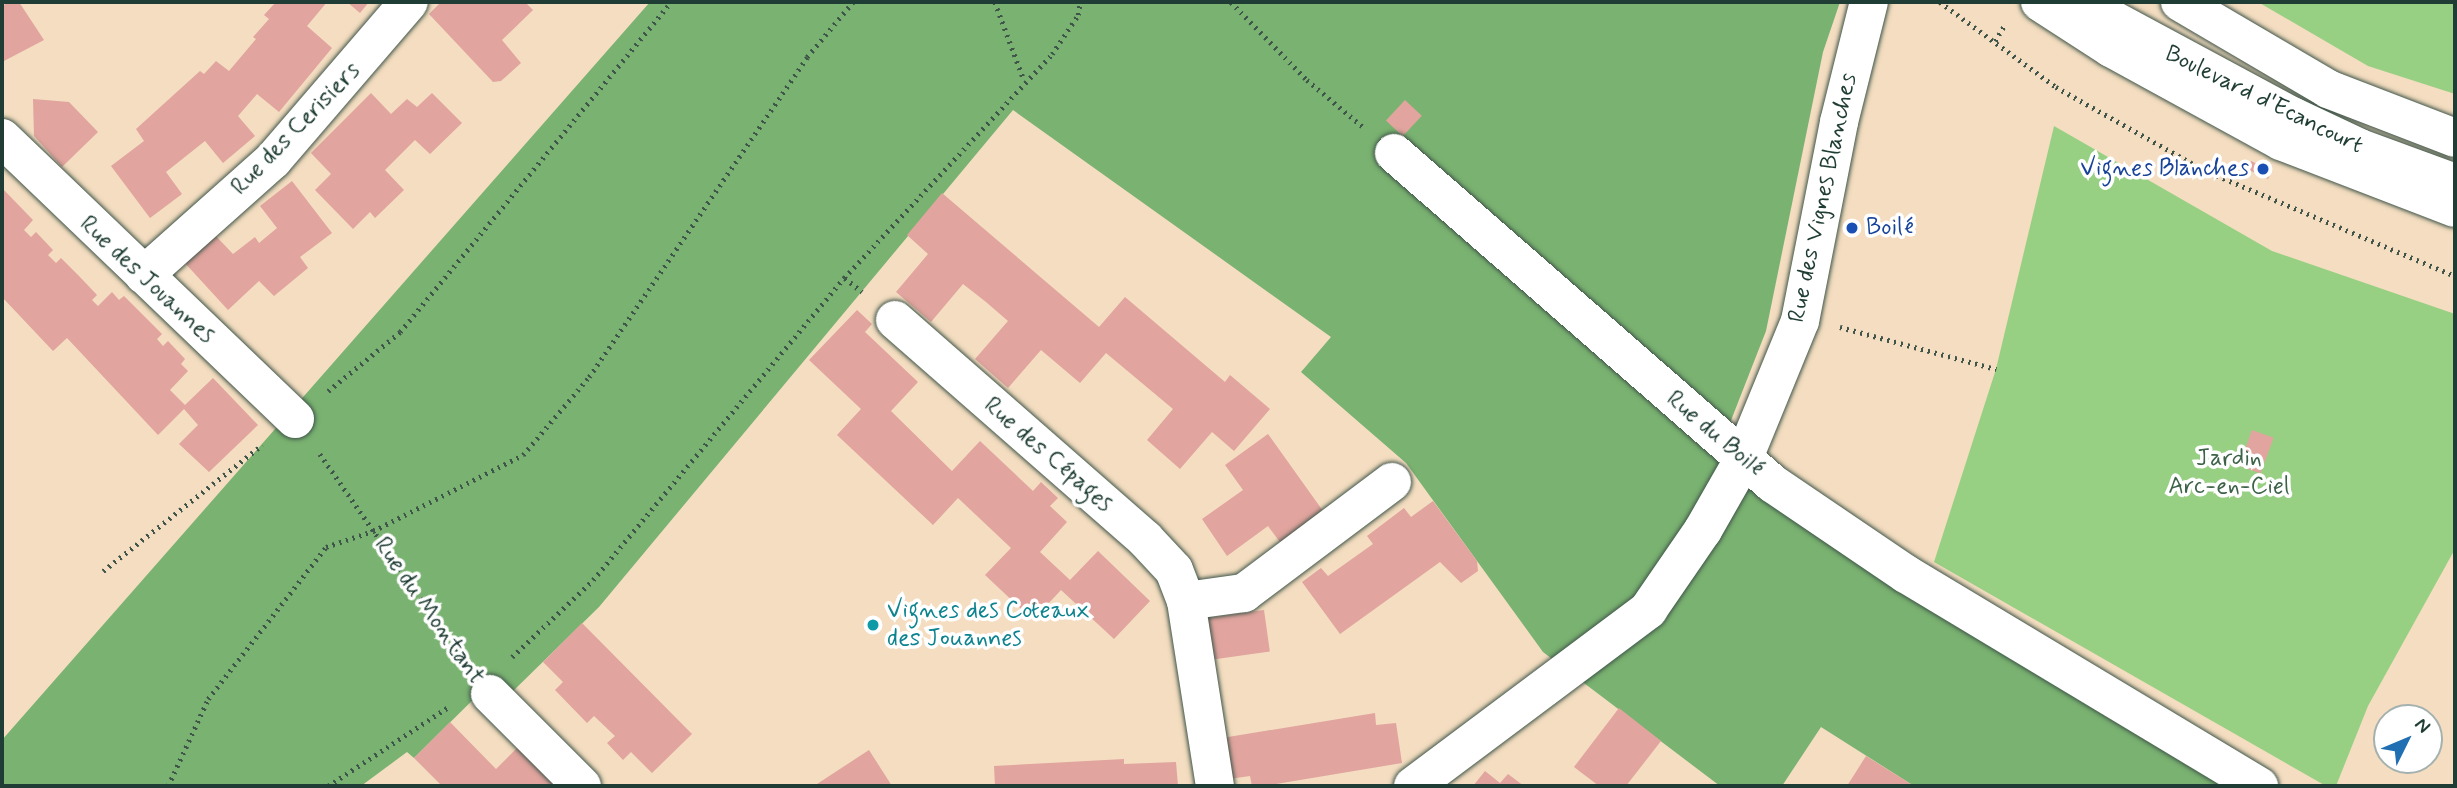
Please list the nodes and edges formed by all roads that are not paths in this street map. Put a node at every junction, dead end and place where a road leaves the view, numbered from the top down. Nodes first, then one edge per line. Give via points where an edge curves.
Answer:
1 (409, 2) edge
2 (1869, 2) edge
3 (2040, 2) edge
4 (2080, 2) edge
5 (2180, 2) edge
6 (2, 138) edge
7 (2455, 138) edge
8 (1394, 153) road end
9 (2455, 183) edge
10 (2455, 208) edge
11 (144, 275) junction
12 (895, 320) dead end
13 (295, 419) road end
14 (1743, 460) junction
15 (1392, 482) dead end
16 (1186, 601) junction
17 (486, 690) road end
18 (582, 786) edge
19 (1215, 786) edge
20 (1413, 786) edge
21 (2259, 786) edge

1 - 11 street, Rue des Cerisiers via 273,160
2 - 14 street, Rue des Vignes Blanches via 1839,122 1800,321
3 - 10 street via 2111,48 2281,141
4 - 9 street, Boulevard d'Ecancourt via 2292,116 2360,148
5 - 7 street, Boulevard d'Ecancourt via 2328,89
6 - 11 street, Rue des Jouannes
8 - 14 street, Rue du Boilé
11 - 13 street, Rue des Jouannes
12 - 16 street, Rue des Cépages via 1145,539 1174,570
14 - 20 street, Rue des Vignes Blanches via 1669,585 1647,610
14 - 21 street, Rue du Boilé via 1906,574
15 - 16 street via 1244,593
16 - 19 street, Rue des Cépages
17 - 18 street, Rue du Montant

